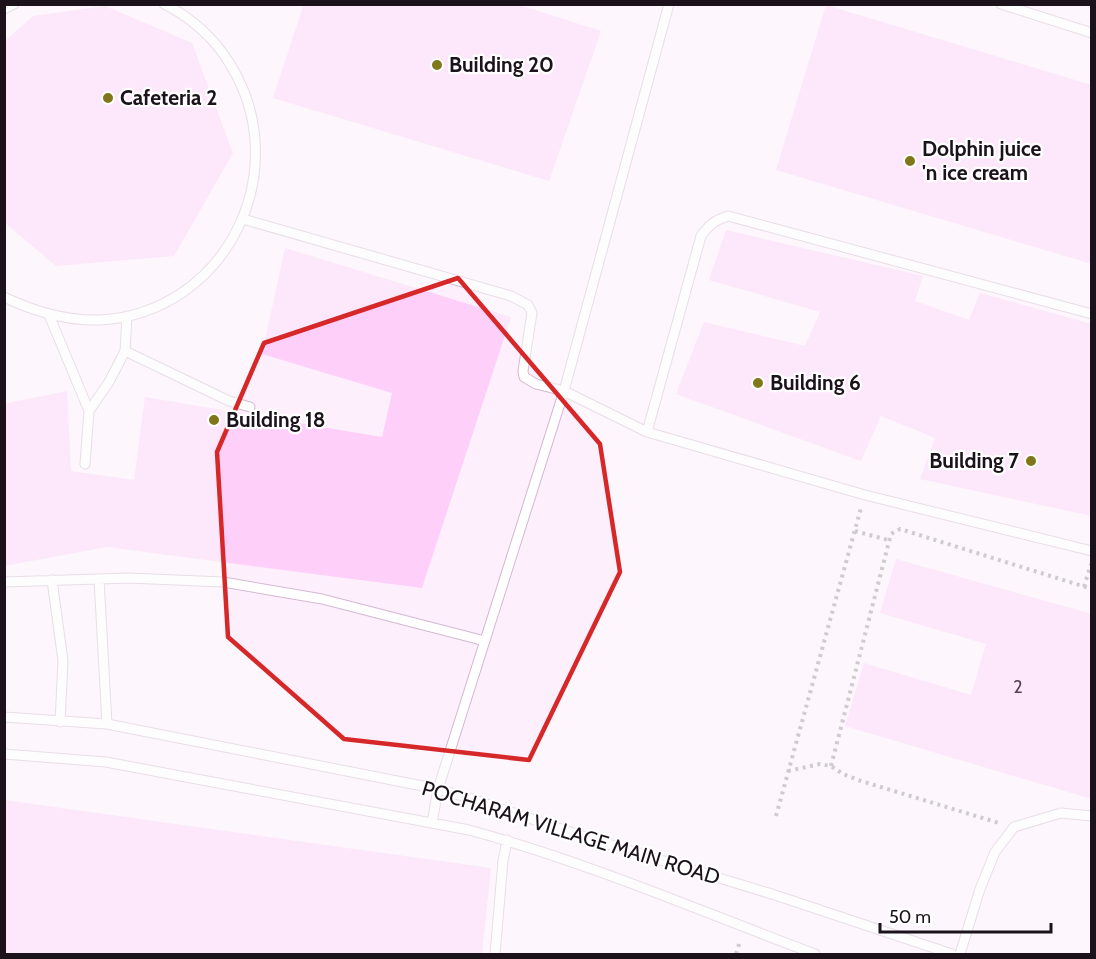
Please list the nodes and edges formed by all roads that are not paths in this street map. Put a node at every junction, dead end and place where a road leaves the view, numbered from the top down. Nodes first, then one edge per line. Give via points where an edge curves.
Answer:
1 (14, 4) edge
2 (164, 4) edge
3 (669, 4) edge
4 (1001, 4) edge
5 (4, 9) edge
6 (1092, 33) edge
7 (243, 219) junction
8 (4, 297) edge
9 (1092, 314) edge
10 (49, 315) junction
11 (127, 316) junction
12 (125, 351) junction
13 (564, 391) junction
14 (250, 407) dead end
15 (89, 411) junction
16 (647, 432) junction
17 (85, 464) dead end
18 (1092, 551) edge
19 (99, 579) junction
20 (52, 580) junction
21 (4, 582) edge
22 (485, 640) junction
23 (4, 717) edge
24 (60, 722) junction
25 (107, 724) junction
26 (4, 754) edge
27 (438, 789) junction
28 (1092, 816) edge
29 (432, 823) junction
30 (507, 840) junction
31 (495, 954) edge
32 (815, 954) edge
33 (952, 954) edge
34 (960, 954) edge

1 - 5 lane
2 - 7 lane via 208,36 224,55 248,99 257,147 256,172
3 - 13 lane
4 - 6 lane
7 - 11 lane via 221,256 197,281 176,297
7 - 13 lane via 511,296 528,305 532,313 524,377
8 - 10 lane
9 - 16 lane via 728,216 708,226 702,236
10 - 11 lane via 75,320
10 - 15 lane
11 - 12 lane
12 - 14 lane via 229,401
12 - 15 lane
13 - 16 lane
13 - 22 lane
15 - 17 lane
16 - 18 lane via 865,495
19 - 20 lane
19 - 22 lane via 223,582 322,599
19 - 25 lane
20 - 21 lane
20 - 24 lane via 63,661
22 - 27 lane
23 - 24 lane, POCHARAM VILLAGE MAIN ROAD
24 - 25 lane, POCHARAM VILLAGE MAIN ROAD
25 - 27 lane, POCHARAM VILLAGE MAIN ROAD
26 - 29 lane, POCHARAM VILLAGE MAIN ROAD via 106,762
27 - 29 lane
27 - 33 lane, POCHARAM VILLAGE MAIN ROAD
28 - 34 lane via 1061,813 1014,827 995,852
29 - 30 lane, POCHARAM VILLAGE MAIN ROAD
30 - 31 lane
30 - 32 lane, POCHARAM VILLAGE MAIN ROAD

